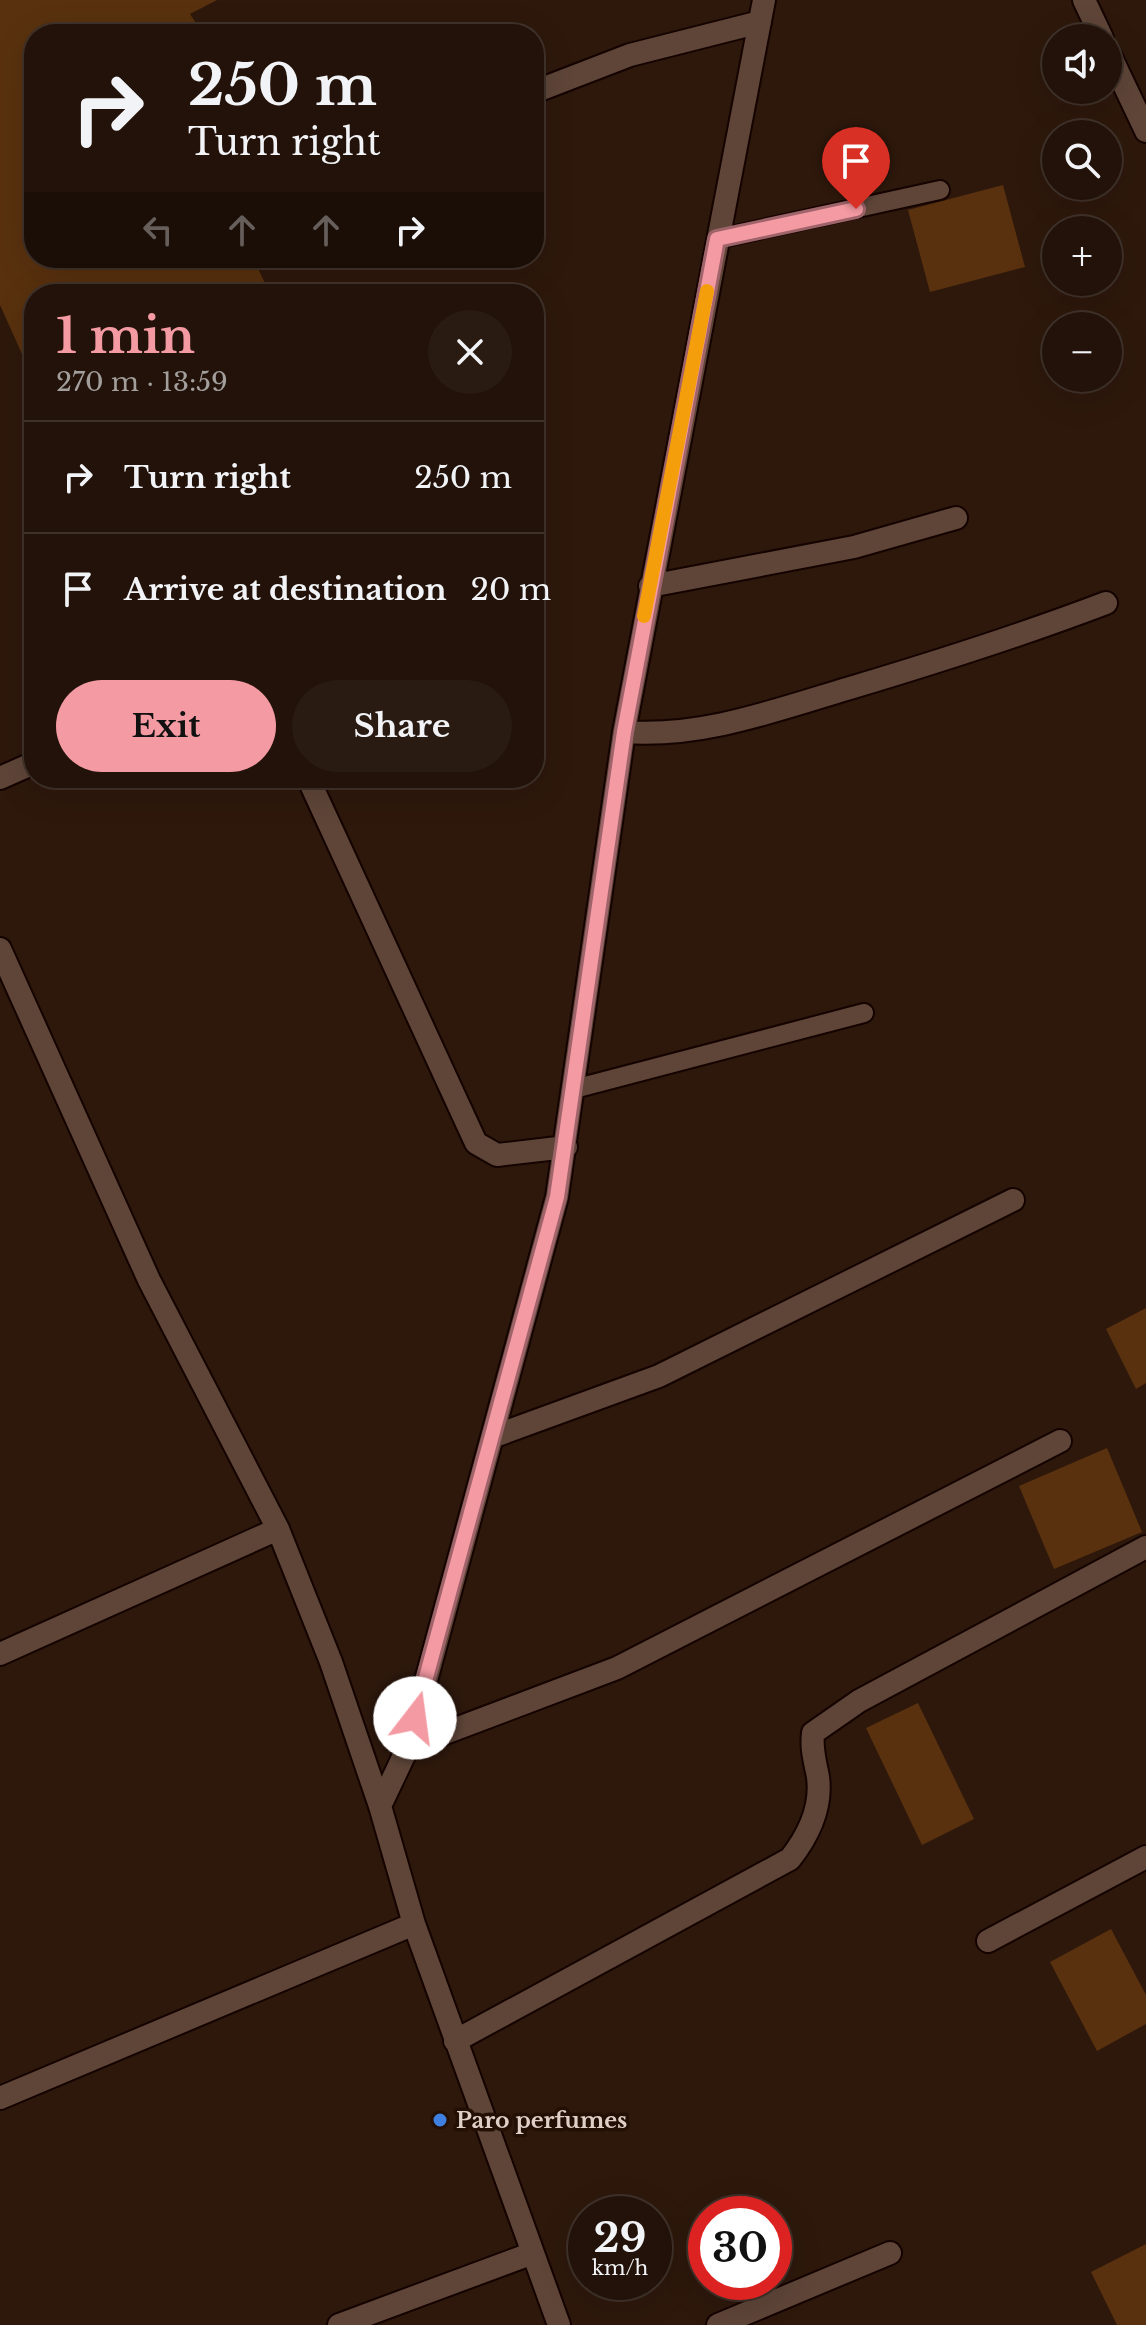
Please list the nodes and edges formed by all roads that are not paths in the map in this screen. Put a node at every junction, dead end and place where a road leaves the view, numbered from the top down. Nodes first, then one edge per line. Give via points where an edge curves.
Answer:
1 (764, 0) edge
2 (1084, 0) edge
3 (760, 22) junction
4 (1095, 24) edge
5 (1122, 80) edge
6 (544, 88) edge
7 (1146, 131) edge
8 (940, 190) dead end
9 (717, 239) junction
10 (956, 518) dead end
11 (650, 586) junction
12 (1106, 603) dead end
13 (624, 732) junction
14 (24, 767) edge
15 (0, 778) edge
16 (313, 788) edge
17 (0, 949) edge
18 (864, 1013) dead end
19 (574, 1089) junction
20 (566, 1147) junction
21 (1013, 1200) dead end
22 (492, 1437) junction
23 (1060, 1441) dead end
24 (278, 1529) junction
25 (1146, 1547) edge
26 (0, 1654) edge
27 (408, 1747) junction
28 (380, 1806) junction
29 (1146, 1857) edge
30 (414, 1924) junction
31 (988, 1941) dead end
32 (455, 2041) junction
33 (0, 2098) edge
34 (533, 2253) junction
35 (890, 2253) dead end
36 (339, 2325) edge
37 (559, 2325) edge
38 (718, 2325) edge

1 - 3 street
2 - 4 street
3 - 6 street via 630,55
3 - 9 street
5 - 7 street
8 - 9 lane
9 - 11 street
10 - 11 street via 854,547
11 - 13 street
12 - 13 street via 1011,639 747,719 664,735
13 - 19 street
14 - 15 street
16 - 20 street via 476,1143 497,1155
17 - 24 street via 149,1280
18 - 19 lane
19 - 20 street
20 - 22 street
21 - 22 street via 659,1376
22 - 27 street
23 - 27 street via 617,1668
24 - 26 street
24 - 28 street
25 - 32 street via 859,1701 813,1733 817,1804 806,1839 790,1859
27 - 28 street
28 - 30 street
29 - 31 street
30 - 32 street
30 - 33 street
32 - 34 street
34 - 36 street
34 - 37 street
35 - 38 street

